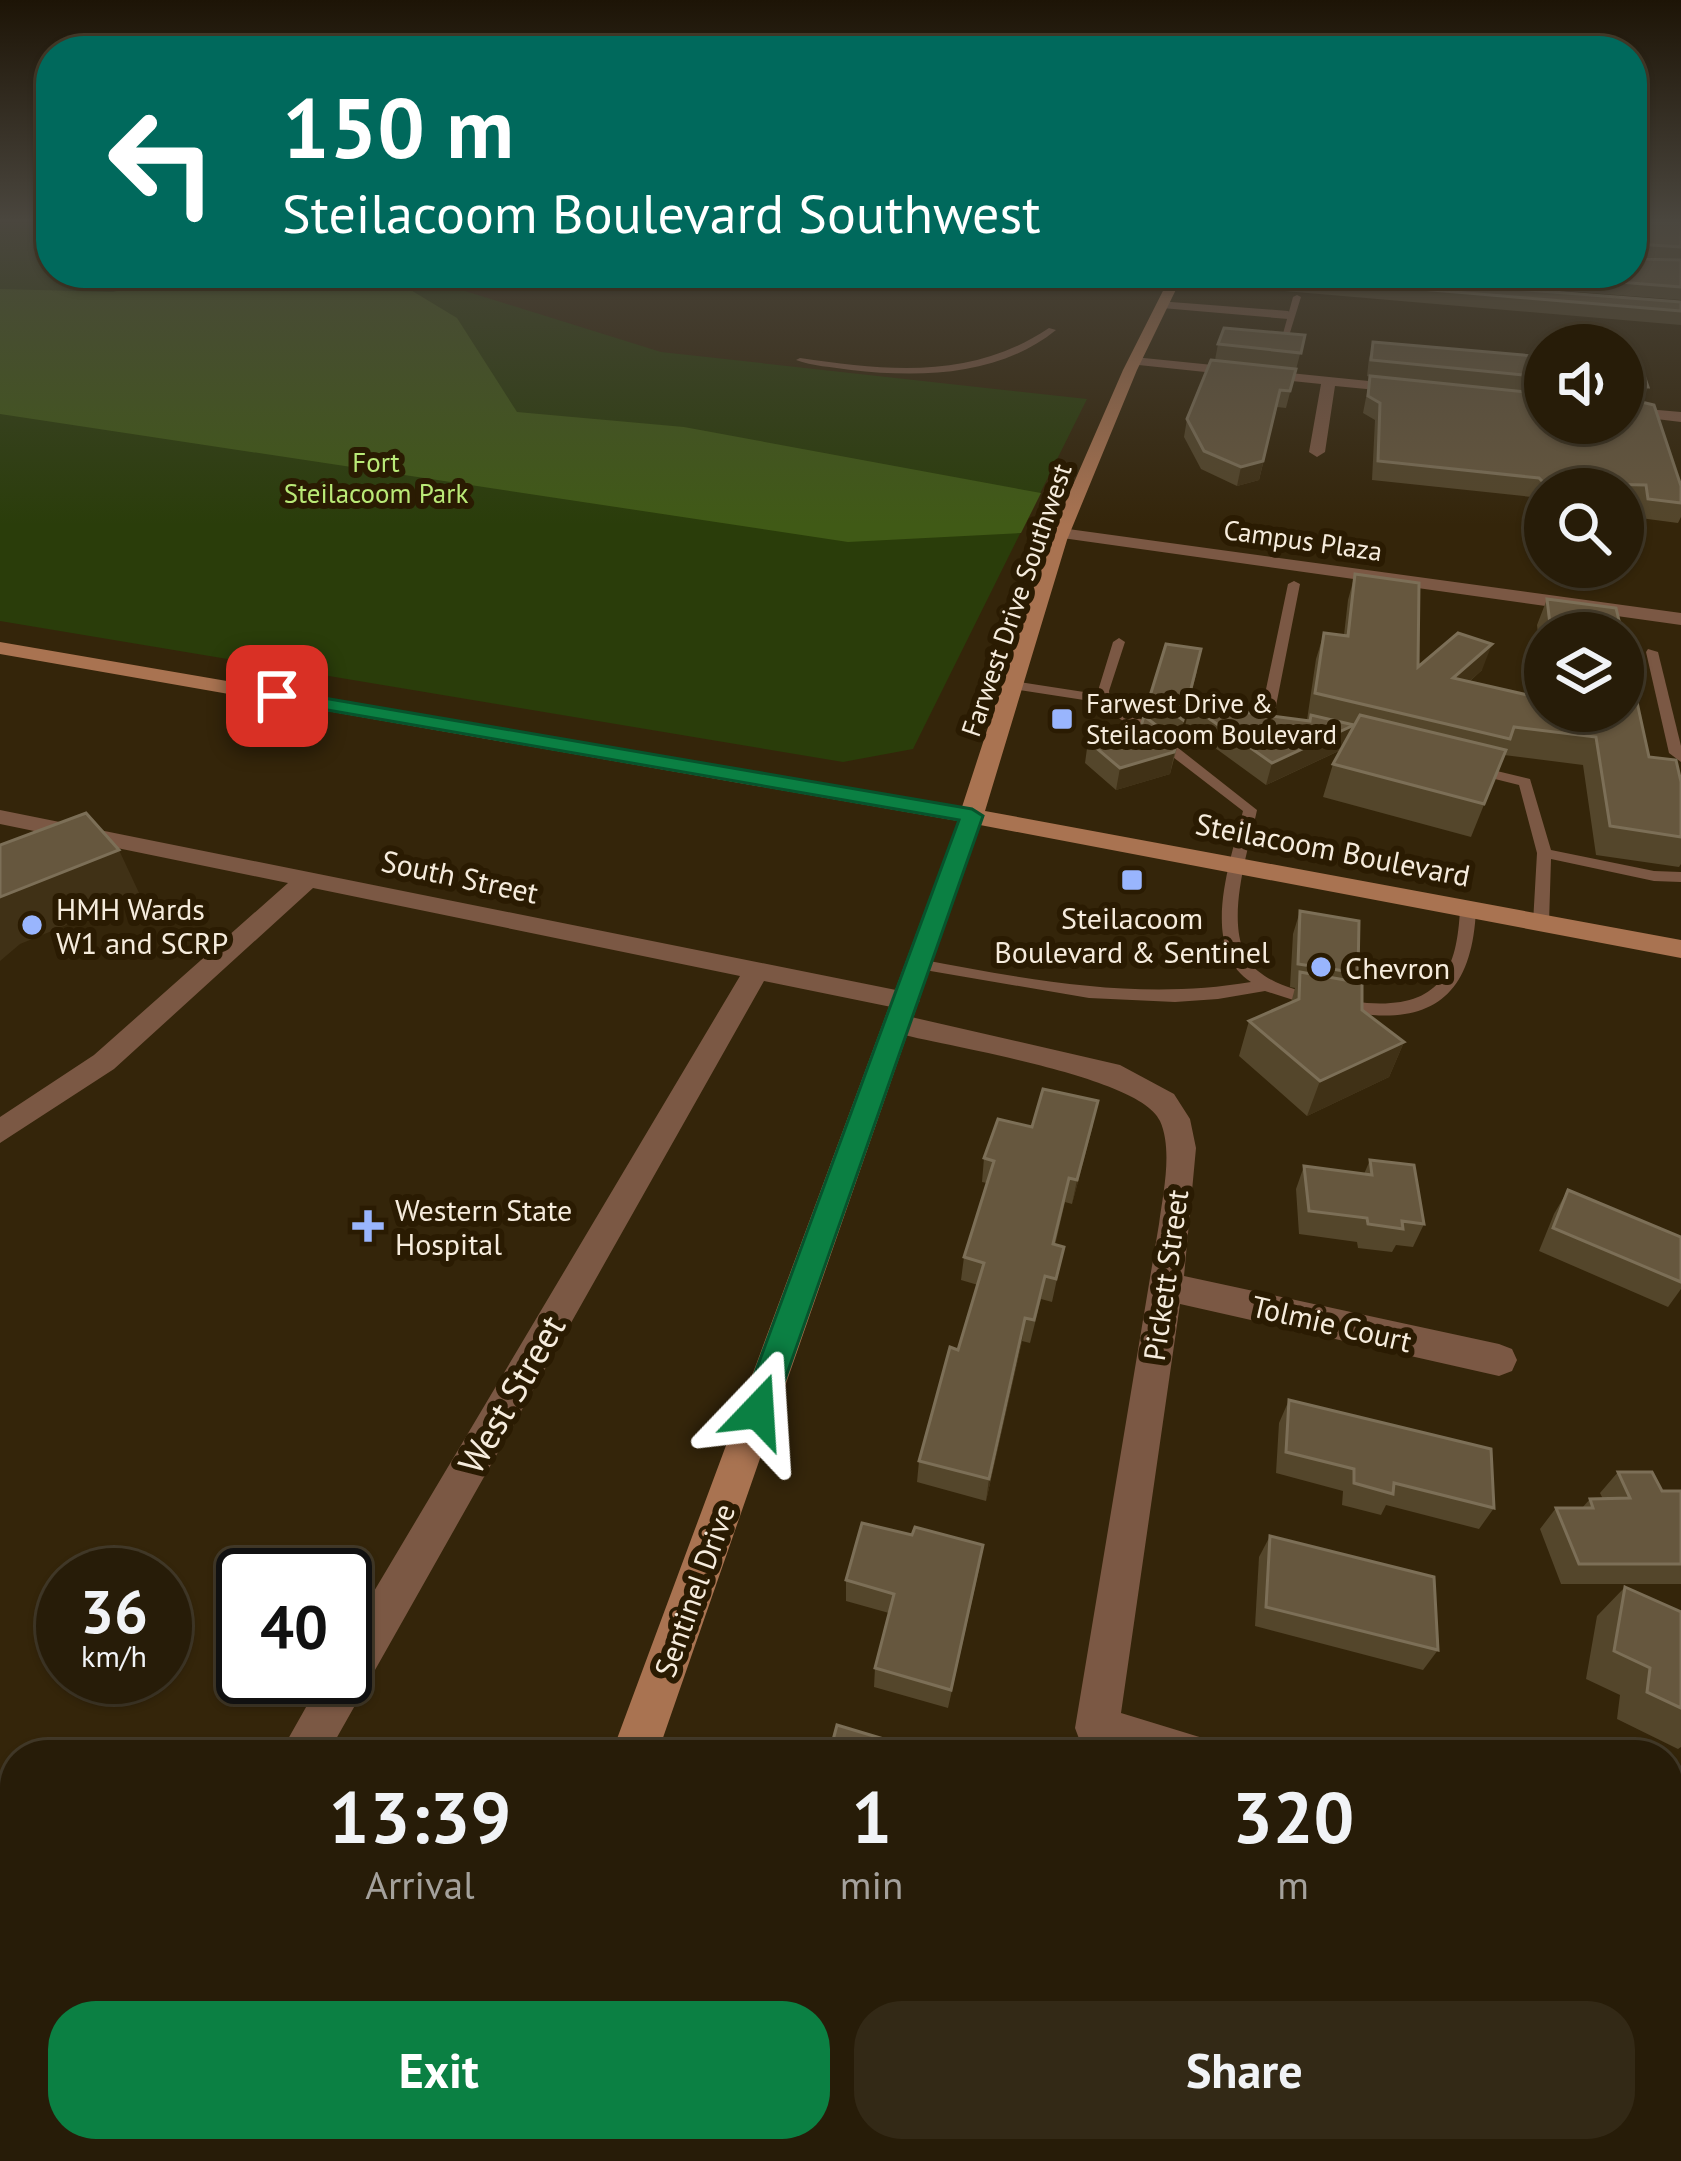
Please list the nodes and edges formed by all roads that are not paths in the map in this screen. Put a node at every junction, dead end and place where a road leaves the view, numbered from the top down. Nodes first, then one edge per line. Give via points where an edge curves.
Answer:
1 (1152, 324) edge
2 (1287, 324) edge
3 (1052, 330) dead end
4 (1284, 339) edge
5 (800, 360) dead end
6 (1134, 362) junction
7 (1329, 381) junction
8 (1415, 390) edge
9 (1644, 413) edge
10 (1681, 417) edge
11 (1316, 452) dead end
12 (1061, 533) junction
13 (1294, 584) dead end
14 (1681, 619) edge
15 (1119, 642) dead end
16 (0, 648) edge
17 (1652, 652) dead end
18 (1013, 685) junction
19 (1103, 699) junction
20 (1294, 726) edge
21 (1681, 758) edge
22 (1456, 765) edge
23 (972, 816) junction
24 (0, 817) edge
25 (1544, 854) junction
26 (1239, 864) junction
27 (1681, 877) edge
28 (308, 879) junction
29 (1468, 908) junction
30 (1540, 922) junction
31 (1681, 949) edge
32 (919, 964) junction
33 (757, 970) junction
34 (1261, 986) junction
35 (902, 1012) junction
36 (0, 1132) edge
37 (1165, 1286) junction
38 (1499, 1360) dead end
39 (311, 1740) edge
40 (639, 1740) edge
41 (1095, 1740) edge

1 - 6 street, Farwest Drive Southwest
2 - 4 lane
3 - 5 lane via 1027,348 973,364 887,369
6 - 7 street
6 - 12 street, Farwest Drive Southwest
7 - 8 street
7 - 11 street
9 - 10 street
12 - 14 street, Campus Plaza
12 - 18 street, Farwest Drive Southwest
13 - 20 lane, Campus Plaza via 1267,718
15 - 19 lane
16 - 23 street, Steilacoom Boulevard
17 - 21 lane
18 - 19 lane
18 - 23 street, Farwest Drive Southwest
19 - 26 lane via 1250,810
22 - 25 lane via 1525,782
23 - 26 street, Steilacoom Boulevard
23 - 32 street, Sentinel Drive
24 - 28 street, South Street
25 - 27 lane
25 - 30 lane
26 - 29 street, Steilacoom Boulevard
26 - 34 lane via 1229,934
28 - 33 street, South Street
28 - 36 street via 104,1062
29 - 30 street, Steilacoom Boulevard
29 - 34 lane via 1464,961 1435,999 1416,1008 1357,1008
30 - 31 street, Steilacoom Boulevard
32 - 34 lane via 1134,999
32 - 35 street, Sentinel Drive
33 - 35 street, South Street
33 - 39 street, West Street
35 - 37 street, Pickett Street via 1120,1076 1162,1101 1179,1133
35 - 40 street, Sentinel Drive
37 - 38 street, Tolmie Court
37 - 41 street, Pickett Street

